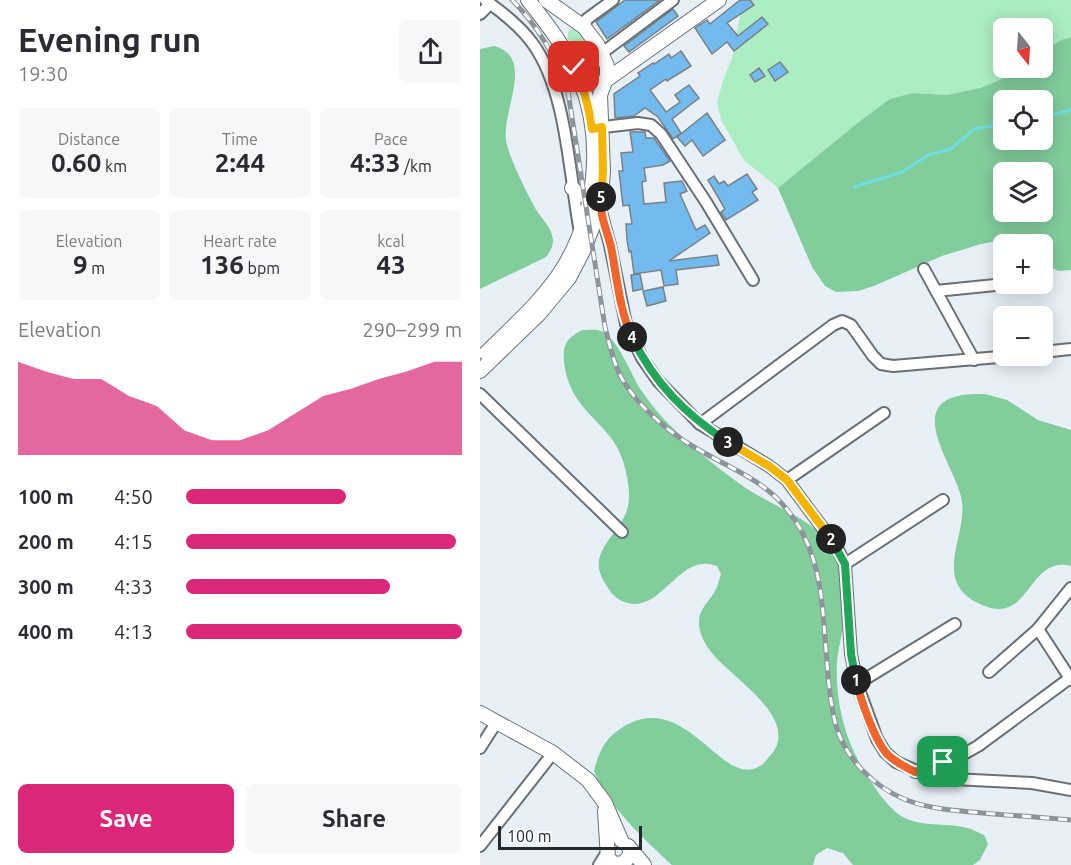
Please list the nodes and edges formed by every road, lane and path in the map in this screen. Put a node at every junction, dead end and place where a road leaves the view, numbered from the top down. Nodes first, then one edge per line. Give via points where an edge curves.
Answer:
1 (528, 0) edge
2 (546, 0) edge
3 (613, 0) edge
4 (673, 0) edge
5 (719, 0) edge
6 (488, 2) edge
7 (480, 14) edge
8 (580, 25) junction
9 (556, 36) junction
10 (604, 60) junction
11 (629, 66) junction
12 (580, 80) junction
13 (604, 82) junction
14 (597, 128) junction
15 (591, 192) junction
16 (573, 195) junction
17 (600, 208) junction
18 (585, 229) junction
19 (610, 245) junction
20 (924, 269) dead end
21 (753, 280) dead end
22 (993, 285) edge
23 (936, 291) junction
24 (1071, 349) edge
25 (1053, 351) edge
26 (993, 358) edge
27 (480, 359) edge
28 (974, 360) junction
29 (480, 371) edge
30 (480, 394) edge
31 (884, 413) dead end
32 (700, 424) junction
33 (787, 480) junction
34 (943, 500) dead end
35 (622, 532) dead end
36 (845, 564) junction
37 (1071, 588) edge
38 (955, 624) dead end
39 (1038, 629) junction
40 (989, 672) dead end
41 (1070, 679) edge
42 (857, 684) junction
43 (480, 713) edge
44 (496, 723) junction
45 (480, 748) edge
46 (553, 753) junction
47 (915, 772) junction
48 (1071, 790) edge
49 (605, 803) junction
50 (625, 845) junction
51 (480, 846) edge
52 (604, 857) edge
53 (619, 865) edge
54 (644, 865) edge

1 - 9 main road
2 - 8 main road
3 - 8 street
4 - 10 street
5 - 11 main road
6 - 7 street
6 - 16 street via 533,44 546,67 555,89
8 - 9 main road via 562,25
8 - 10 main road
9 - 12 main road
10 - 11 main road
10 - 13 main road
11 - 13 main road
12 - 13 main road via 594,85
12 - 14 main road
13 - 14 main road
14 - 15 main road
14 - 17 main road via 603,171
14 - 21 street via 638,123 651,125 661,134
15 - 16 main road
15 - 18 main road
16 - 18 street
17 - 18 main road
17 - 19 street
18 - 19 street
18 - 27 main road via 548,287
18 - 29 main road via 569,278 539,314
19 - 32 street via 626,324 642,358 658,381
20 - 23 street
22 - 23 street
23 - 28 street
24 - 25 street
26 - 28 street
28 - 32 street via 881,364 851,325 842,321
30 - 35 street
31 - 33 street
32 - 33 street
33 - 36 street
34 - 36 street
36 - 42 street
37 - 39 street
38 - 42 street
39 - 40 street
39 - 41 street
41 - 47 street via 978,746
42 - 47 street via 885,752
43 - 44 main road
44 - 45 street
44 - 46 main road
46 - 49 main road via 588,780
46 - 51 street
47 - 48 street via 945,780 1032,783
49 - 50 main road
49 - 52 main road
50 - 52 main road via 611,842
50 - 53 main road via 628,859
50 - 54 main road
52 - 53 main road

